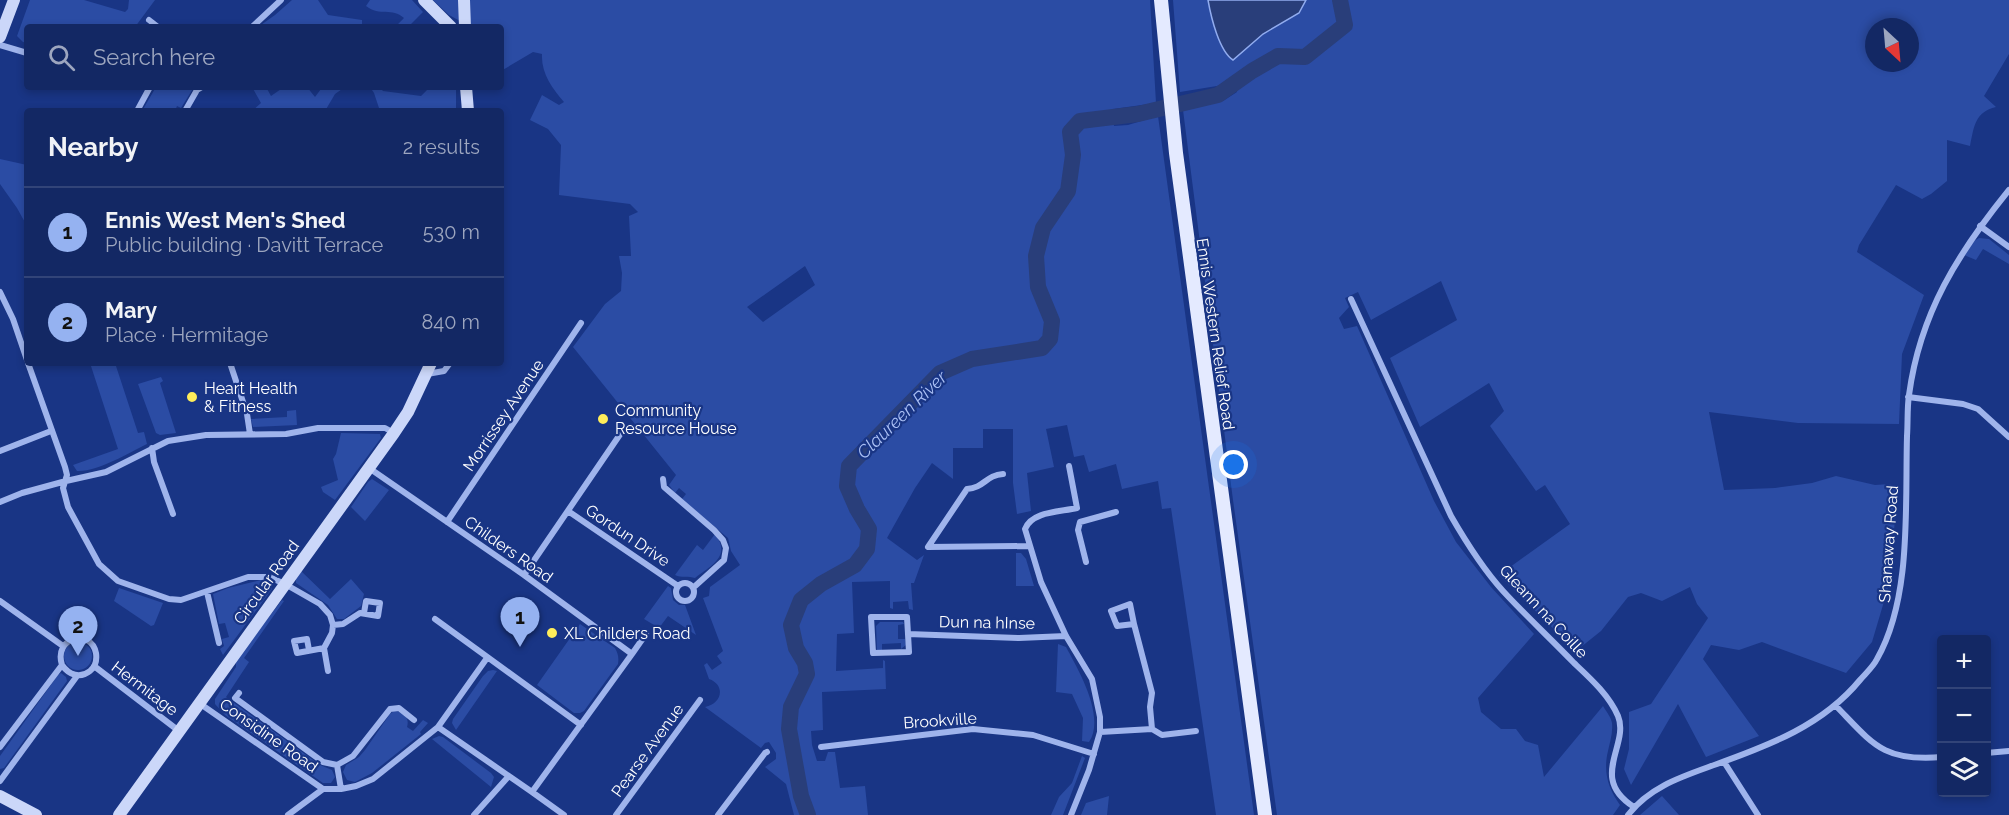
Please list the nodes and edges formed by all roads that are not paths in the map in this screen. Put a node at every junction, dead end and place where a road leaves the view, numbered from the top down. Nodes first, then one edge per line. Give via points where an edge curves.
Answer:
1 (14, 0) edge
2 (269, 0) edge
3 (424, 0) edge
4 (464, 0) edge
5 (1161, 0) edge
6 (278, 3) edge
7 (149, 20) dead end
8 (154, 24) edge
9 (255, 24) edge
10 (448, 24) edge
11 (465, 24) edge
12 (0, 37) edge
13 (0, 45) edge
14 (24, 52) edge
15 (148, 90) edge
16 (197, 90) edge
17 (466, 90) edge
18 (139, 108) edge
19 (187, 108) edge
20 (468, 108) edge
21 (2009, 190) edge
22 (1980, 226) junction
23 (2009, 248) edge
24 (0, 292) edge
25 (1351, 299) dead end
26 (1358, 313) junction
27 (1349, 317) dead end
28 (581, 323) dead end
29 (24, 350) edge
30 (30, 366) edge
31 (231, 366) edge
32 (448, 366) edge
33 (429, 368) edge
34 (1908, 398) junction
35 (51, 431) junction
36 (394, 433) junction
37 (621, 433) dead end
38 (250, 434) junction
39 (2009, 437) edge
40 (152, 448) junction
41 (0, 451) edge
42 (1069, 466) dead end
43 (369, 468) junction
44 (1003, 474) dead end
45 (663, 479) dead end
46 (66, 481) junction
47 (0, 502) edge
48 (1077, 508) junction
49 (568, 511) junction
50 (1116, 512) dead end
51 (173, 514) dead end
52 (447, 522) junction
53 (1080, 522) junction
54 (1029, 546) junction
55 (1086, 562) dead end
56 (524, 575) junction
57 (285, 584) junction
58 (678, 586) junction
59 (694, 587) junction
60 (207, 592) junction
61 (0, 601) edge
62 (364, 613) dead end
63 (435, 619) dead end
64 (1134, 624) dead end
65 (333, 625) junction
66 (646, 634) dead end
67 (908, 634) junction
68 (1066, 636) junction
69 (219, 643) dead end
70 (63, 646) junction
71 (324, 648) junction
72 (309, 650) dead end
73 (632, 654) junction
74 (487, 658) junction
75 (62, 665) junction
76 (94, 666) junction
77 (327, 671) dead end
78 (77, 676) junction
79 (239, 693) dead end
80 (700, 700) dead end
81 (199, 703) junction
82 (1836, 706) junction
83 (414, 720) dead end
84 (581, 725) junction
85 (438, 727) junction
86 (1152, 729) junction
87 (179, 731) junction
88 (1196, 731) dead end
89 (1101, 732) junction
90 (0, 747) edge
91 (821, 747) dead end
92 (2009, 751) edge
93 (767, 752) dead end
94 (1991, 753) edge
95 (1094, 754) junction
96 (1937, 757) edge
97 (1724, 762) junction
98 (337, 765) junction
99 (508, 777) junction
100 (0, 781) edge
101 (322, 789) junction
102 (341, 789) junction
103 (531, 792) junction
104 (0, 796) edge
105 (1634, 807) junction
106 (124, 811) edge
107 (36, 815) edge
108 (288, 815) edge
109 (474, 815) edge
110 (564, 815) edge
111 (616, 815) edge
112 (718, 815) edge
113 (1071, 815) edge
114 (1265, 815) edge
115 (1628, 815) edge
116 (1758, 815) edge

1 - 12 main road
2 - 6 street
3 - 10 main road
4 - 11 main road
5 - 114 main road, Ennis Western Relief Road via 1176,153
6 - 9 street
7 - 8 street
13 - 14 street
15 - 18 street
16 - 19 street
17 - 20 main road
21 - 22 street, Shanaway Road
22 - 23 street
22 - 34 street, Shanaway Road via 1940,289 1915,357
24 - 29 street
25 - 26 street, Gleann na Coille
26 - 27 street
26 - 105 street, Gleann na Coille via 1466,541 1501,589 1595,684 1619,718 1613,778 1617,791
28 - 52 street, Morrissey Avenue
30 - 35 street
31 - 38 street
32 - 33 street via 444,372
33 - 36 main road, Circular Road
34 - 39 street via 1978,409
34 - 82 street, Shanaway Road via 1897,610 1876,661
35 - 41 street
35 - 46 street via 65,467
36 - 38 street via 385,429 318,428 286,434
36 - 43 main road, Circular Road
37 - 49 street
38 - 40 street via 168,441
40 - 46 street via 106,472
40 - 51 street
42 - 48 street
43 - 52 street, Childers Road
43 - 57 main road, Circular Road
44 - 54 street via 994,474 976,489 968,489 928,547
45 - 59 street via 664,487 714,530 726,548 724,560
46 - 47 street
46 - 60 street via 63,488 68,507 108,574 169,599 181,600
48 - 53 street
48 - 54 street, Dun na hInse via 1028,522 1025,529
49 - 56 street, Gordun Drive
49 - 58 street, Gordun Drive
50 - 53 street
52 - 56 street, Childers Road
53 - 55 street via 1078,530
54 - 68 street, Dun na hInse
56 - 73 street, Childers Road
57 - 60 street via 269,577 248,577
57 - 65 street via 325,608
57 - 81 main road, Circular Road
58 - 59 street, Gordun Drive via 684,582
58 - 59 street, Gordun Drive via 677,595 685,601 693,597
60 - 69 street
61 - 70 street
62 - 65 street
63 - 74 street
64 - 86 street via 1152,693
65 - 71 street
66 - 73 street
67 - 67 street via 909,652 873,653 871,617 907,617
67 - 68 street, Dun na hInse
68 - 89 street, Dun na hInse via 1092,679
70 - 75 street
70 - 76 street, Hermitage via 77,638 89,641 97,657
71 - 72 street
71 - 77 street
73 - 84 street
74 - 84 street
74 - 85 street, Considine Road
75 - 78 street
75 - 90 street
76 - 78 street, Hermitage
76 - 87 street, Hermitage
78 - 100 street, Hermitage
79 - 98 street, Considine Road via 236,698 244,705 323,762
80 - 111 street, Pearse Avenue
81 - 87 main road, Circular Road
81 - 101 street, Considine Road
82 - 96 street via 1883,750 1911,757
82 - 97 street, Shanaway Road via 1789,736
83 - 98 street, Considine Road via 399,708 390,709 353,756
84 - 103 street
85 - 99 street
85 - 102 street, Considine Road via 373,779
86 - 88 street via 1162,735
86 - 89 street
87 - 106 main road, Circular Road
89 - 95 street, Dun na hInse
91 - 95 street, Brookville via 973,729 1033,735
92 - 94 street
93 - 112 street
95 - 113 street, Dun na hInse
97 - 105 street, Shanaway Road via 1680,777 1651,792
97 - 116 street
98 - 102 street, Considine Road
99 - 103 street
99 - 109 street
101 - 102 street, Considine Road
101 - 108 street, Considine Road
103 - 110 street
104 - 107 main road
105 - 115 street, Shanaway Road

